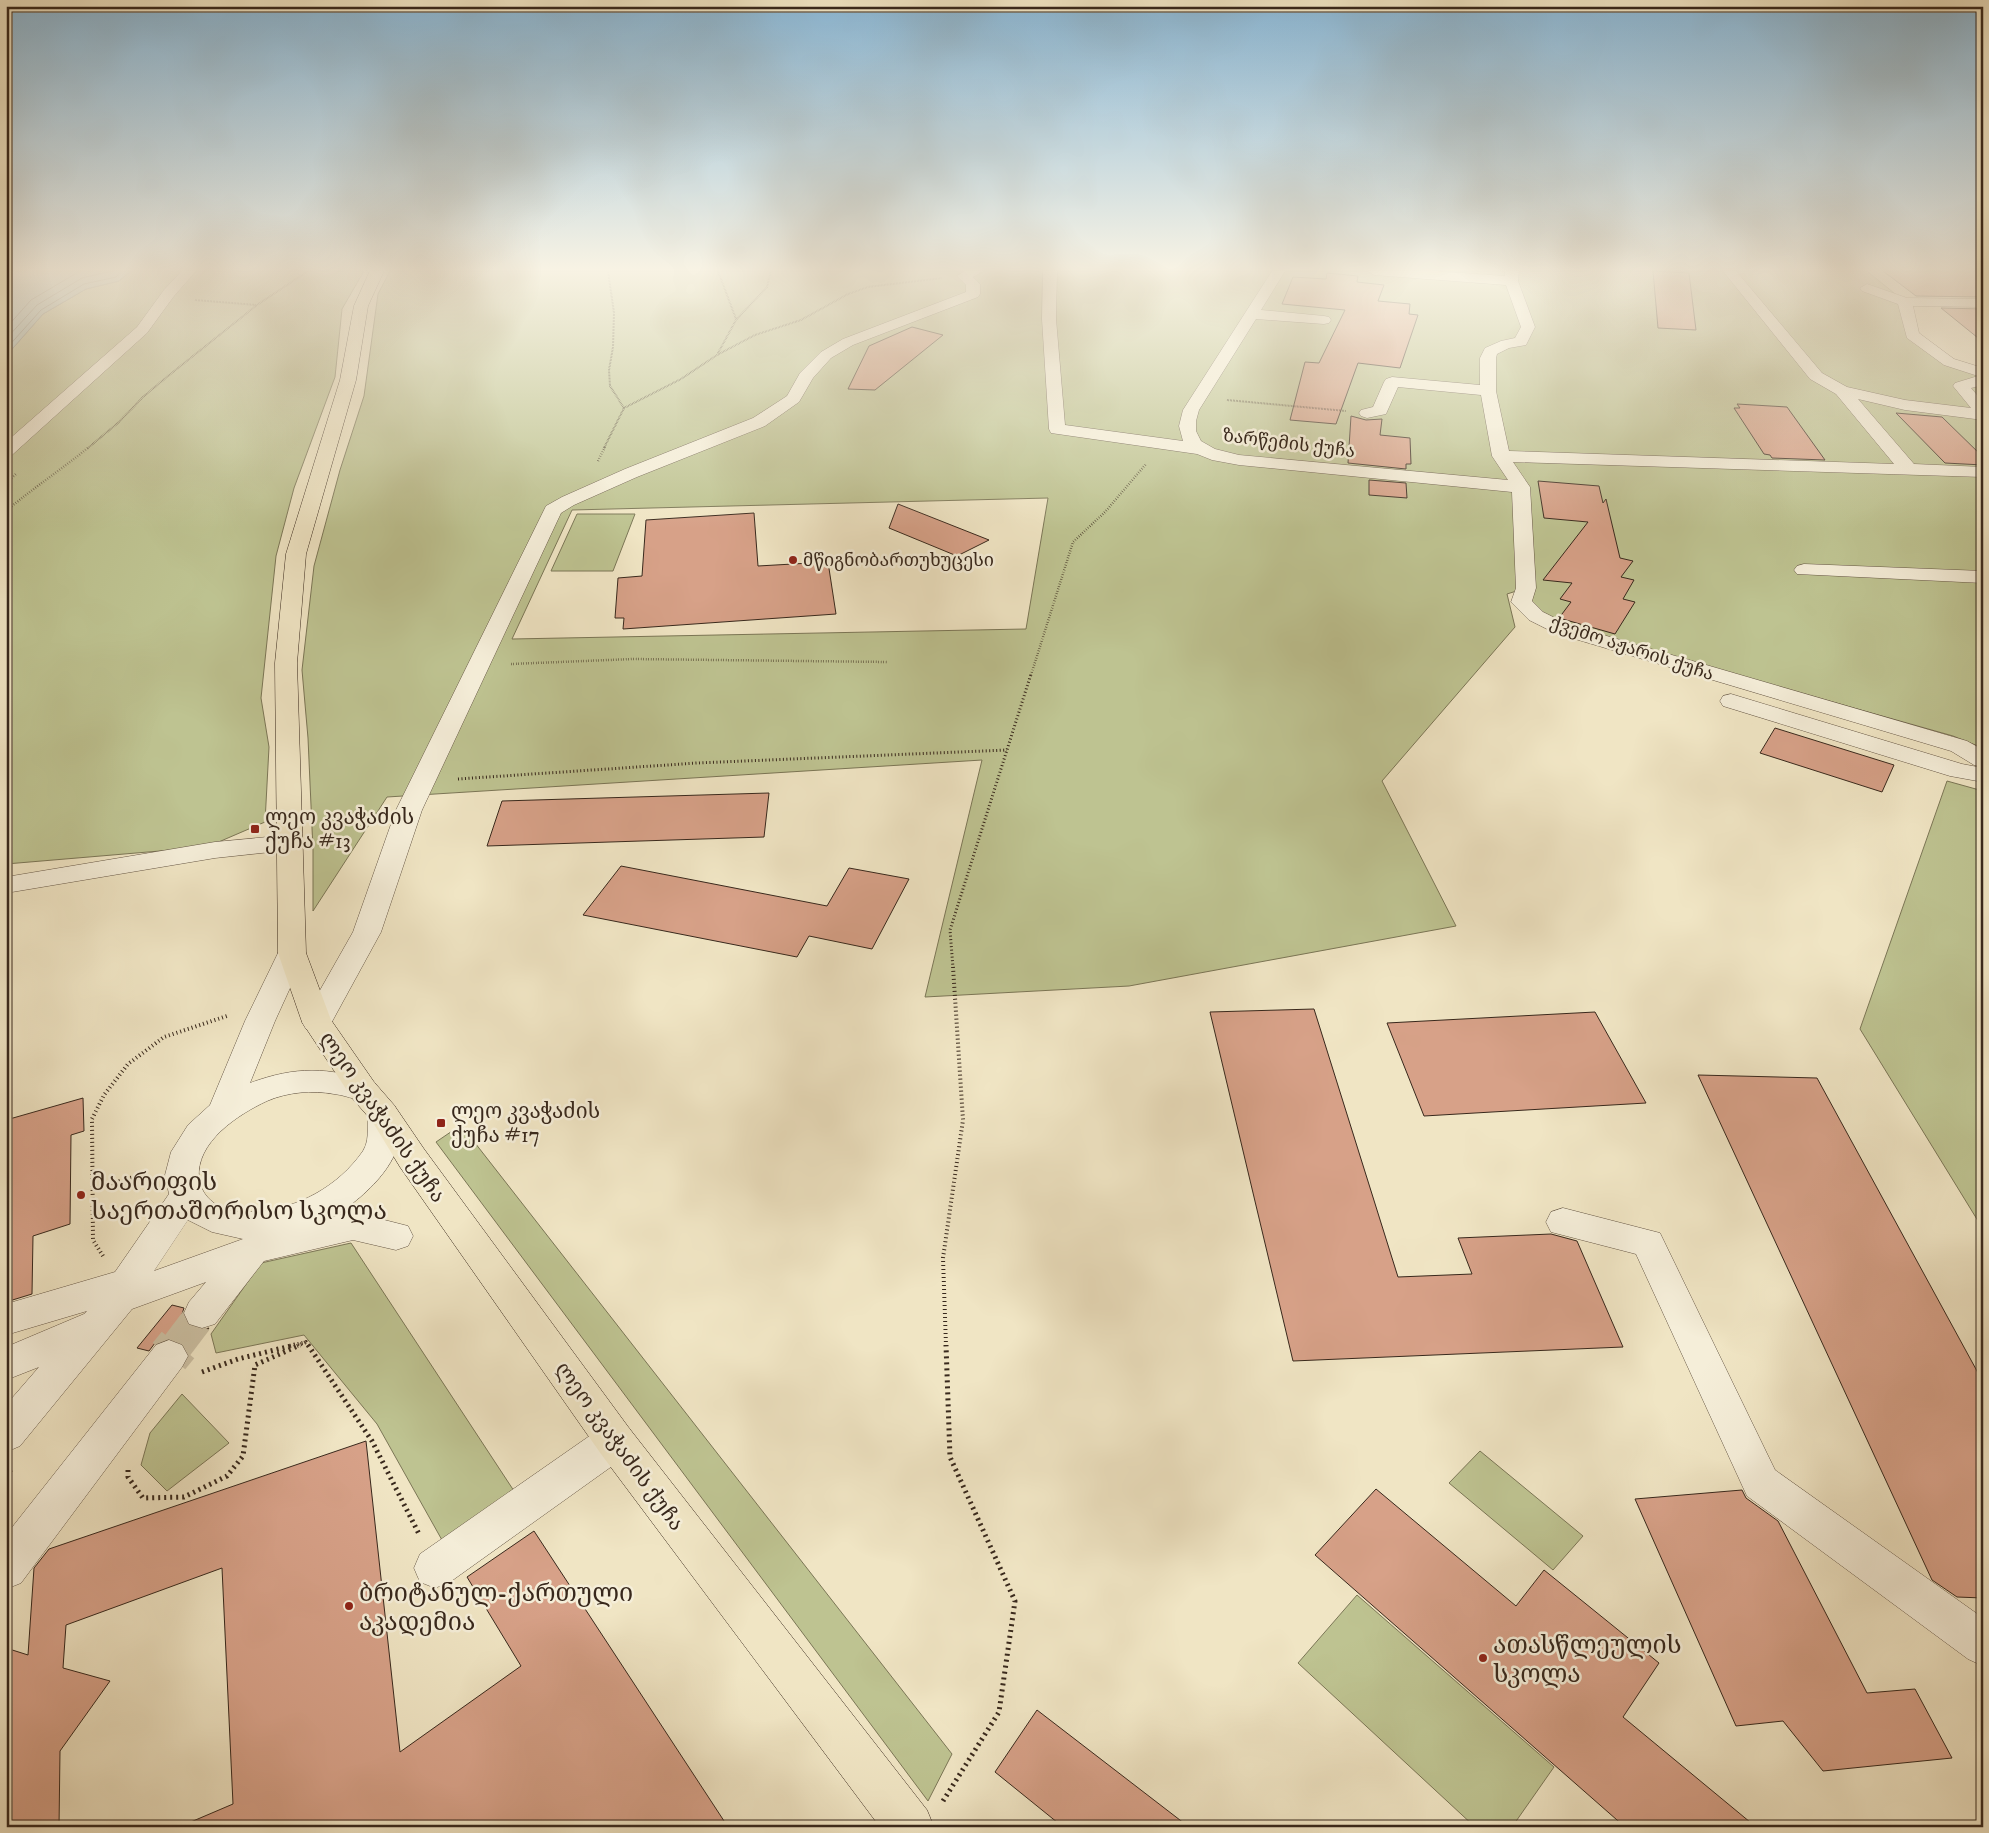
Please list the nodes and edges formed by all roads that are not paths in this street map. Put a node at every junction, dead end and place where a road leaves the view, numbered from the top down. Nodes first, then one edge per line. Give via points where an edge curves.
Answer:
1 (112, 357) edge
2 (352, 357) edge
3 (825, 357) edge
4 (1052, 357) edge
5 (1225, 357) edge
6 (1488, 357) edge
7 (1800, 357) edge
8 (1941, 357) edge
9 (1983, 373) edge
10 (1983, 380) edge
11 (1488, 391) junction
12 (1842, 391) junction
13 (1367, 413) road end
14 (1983, 414) edge
15 (1201, 449) junction
16 (6, 451) edge
17 (1501, 456) junction
18 (1909, 470) junction
19 (1983, 472) edge
20 (1522, 487) junction
21 (1804, 570) dead end
22 (1983, 577) edge
23 (1731, 701) dead end
24 (1983, 760) edge
25 (1983, 775) edge
26 (290, 843) junction
27 (6, 885) edge
28 (292, 953) junction
29 (317, 1022) junction
30 (373, 1102) junction
31 (223, 1112) junction
32 (184, 1184) junction
33 (316, 1210) junction
34 (1562, 1222) dead end
35 (396, 1236) dead end
36 (253, 1250) junction
37 (120, 1294) junction
38 (202, 1313) tunnel mouth
39 (6, 1320) edge
40 (6, 1364) edge
41 (180, 1366) tunnel mouth
42 (615, 1441) junction
43 (12, 1448) edge
44 (436, 1568) road end
45 (6, 1569) edge
46 (1983, 1644) edge
47 (910, 1827) edge

1 - 16 street
2 - 26 main road, ლეო კვაჭაძის ქუჩა via 296,554 286,663
3 - 29 street via 806,376 793,399 759,422 568,500 553,510 409,810 367,932
4 - 15 street via 1058,429
5 - 15 street, ზარწემის ქუჩა via 1199,397 1186,427 1189,439
6 - 11 street
7 - 12 street via 1816,376
8 - 9 street
10 - 14 street via 1961,386
11 - 13 street via 1392,382 1380,411
11 - 17 street
12 - 14 street via 1904,405
12 - 18 street
15 - 20 street, ზარწემის ქუჩა via 1226,457 1287,465
17 - 18 street
17 - 20 street
18 - 19 street
20 - 24 street, ქვემო აჟარის ქუჩა via 1526,588 1521,602 1536,616 1562,629 1959,746
21 - 22 street
23 - 25 street
26 - 27 street via 215,850
26 - 28 main road, ლეო კვაჭაძის ქუჩა
28 - 29 main road, ლეო კვაჭაძის ქუჩა
28 - 31 street
29 - 30 main road, ლეო კვაჭაძის ქუჩა
30 - 31 street via 347,1084 329,1080 300,1081 264,1090
30 - 33 street via 384,1137 373,1163 349,1189
30 - 42 main road, ლეო კვაჭაძის ქუჩა
31 - 32 street via 195,1140 186,1156
32 - 33 street via 197,1210 215,1220 236,1225 290,1220
32 - 37 street
33 - 36 street
34 - 46 street via 1648,1243 1760,1483
35 - 36 street via 353,1226
36 - 37 street
36 - 38 street
37 - 39 street
37 - 40 street
37 - 43 street
41 - 45 street
42 - 44 street
42 - 47 main road, ლეო კვაჭაძის ქუჩა

